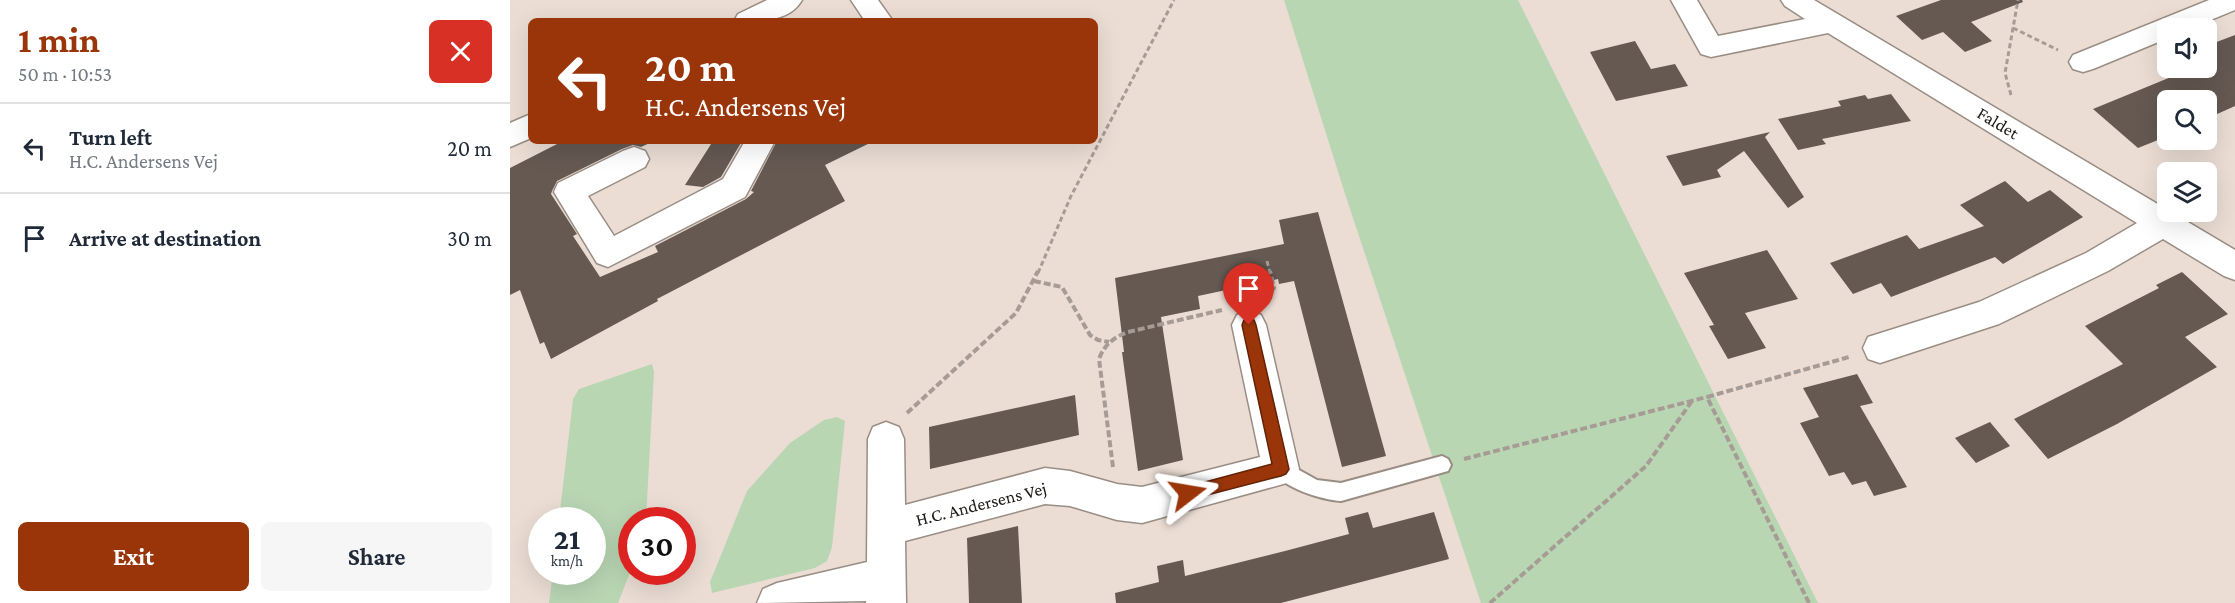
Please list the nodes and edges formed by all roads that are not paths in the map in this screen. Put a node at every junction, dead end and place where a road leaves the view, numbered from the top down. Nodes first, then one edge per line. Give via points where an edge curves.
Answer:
1 (789, 0) edge
2 (864, 0) edge
3 (1684, 0) edge
4 (1794, 0) edge
5 (2234, 0) edge
6 (754, 18) edge
7 (877, 18) edge
8 (1831, 23) junction
9 (2083, 62) road end
10 (528, 127) edge
11 (510, 136) edge
12 (758, 144) edge
13 (634, 159) dead end
14 (2157, 217) edge
15 (2165, 222) joint
16 (2235, 266) edge
17 (1242, 312) road end
18 (1880, 348) road end
19 (886, 439) road end
20 (1442, 465) road end
21 (1281, 469) junction
22 (886, 528) junction
23 (886, 590) edge
24 (777, 603) edge

1 - 6 street
2 - 7 street
3 - 8 street via 1711,47
4 - 8 street, Faldet
5 - 9 street
8 - 14 street, Faldet
10 - 11 street
12 - 13 street via 734,188 608,254 569,192
15 - 16 street, Faldet
15 - 18 street via 2097,262 1987,314
17 - 21 street
19 - 22 street
20 - 21 lane via 1334,492 1316,490
21 - 22 street, H.C. Andersens Vej via 1142,505 1127,505 1062,485 1045,486
22 - 23 street
23 - 24 street

